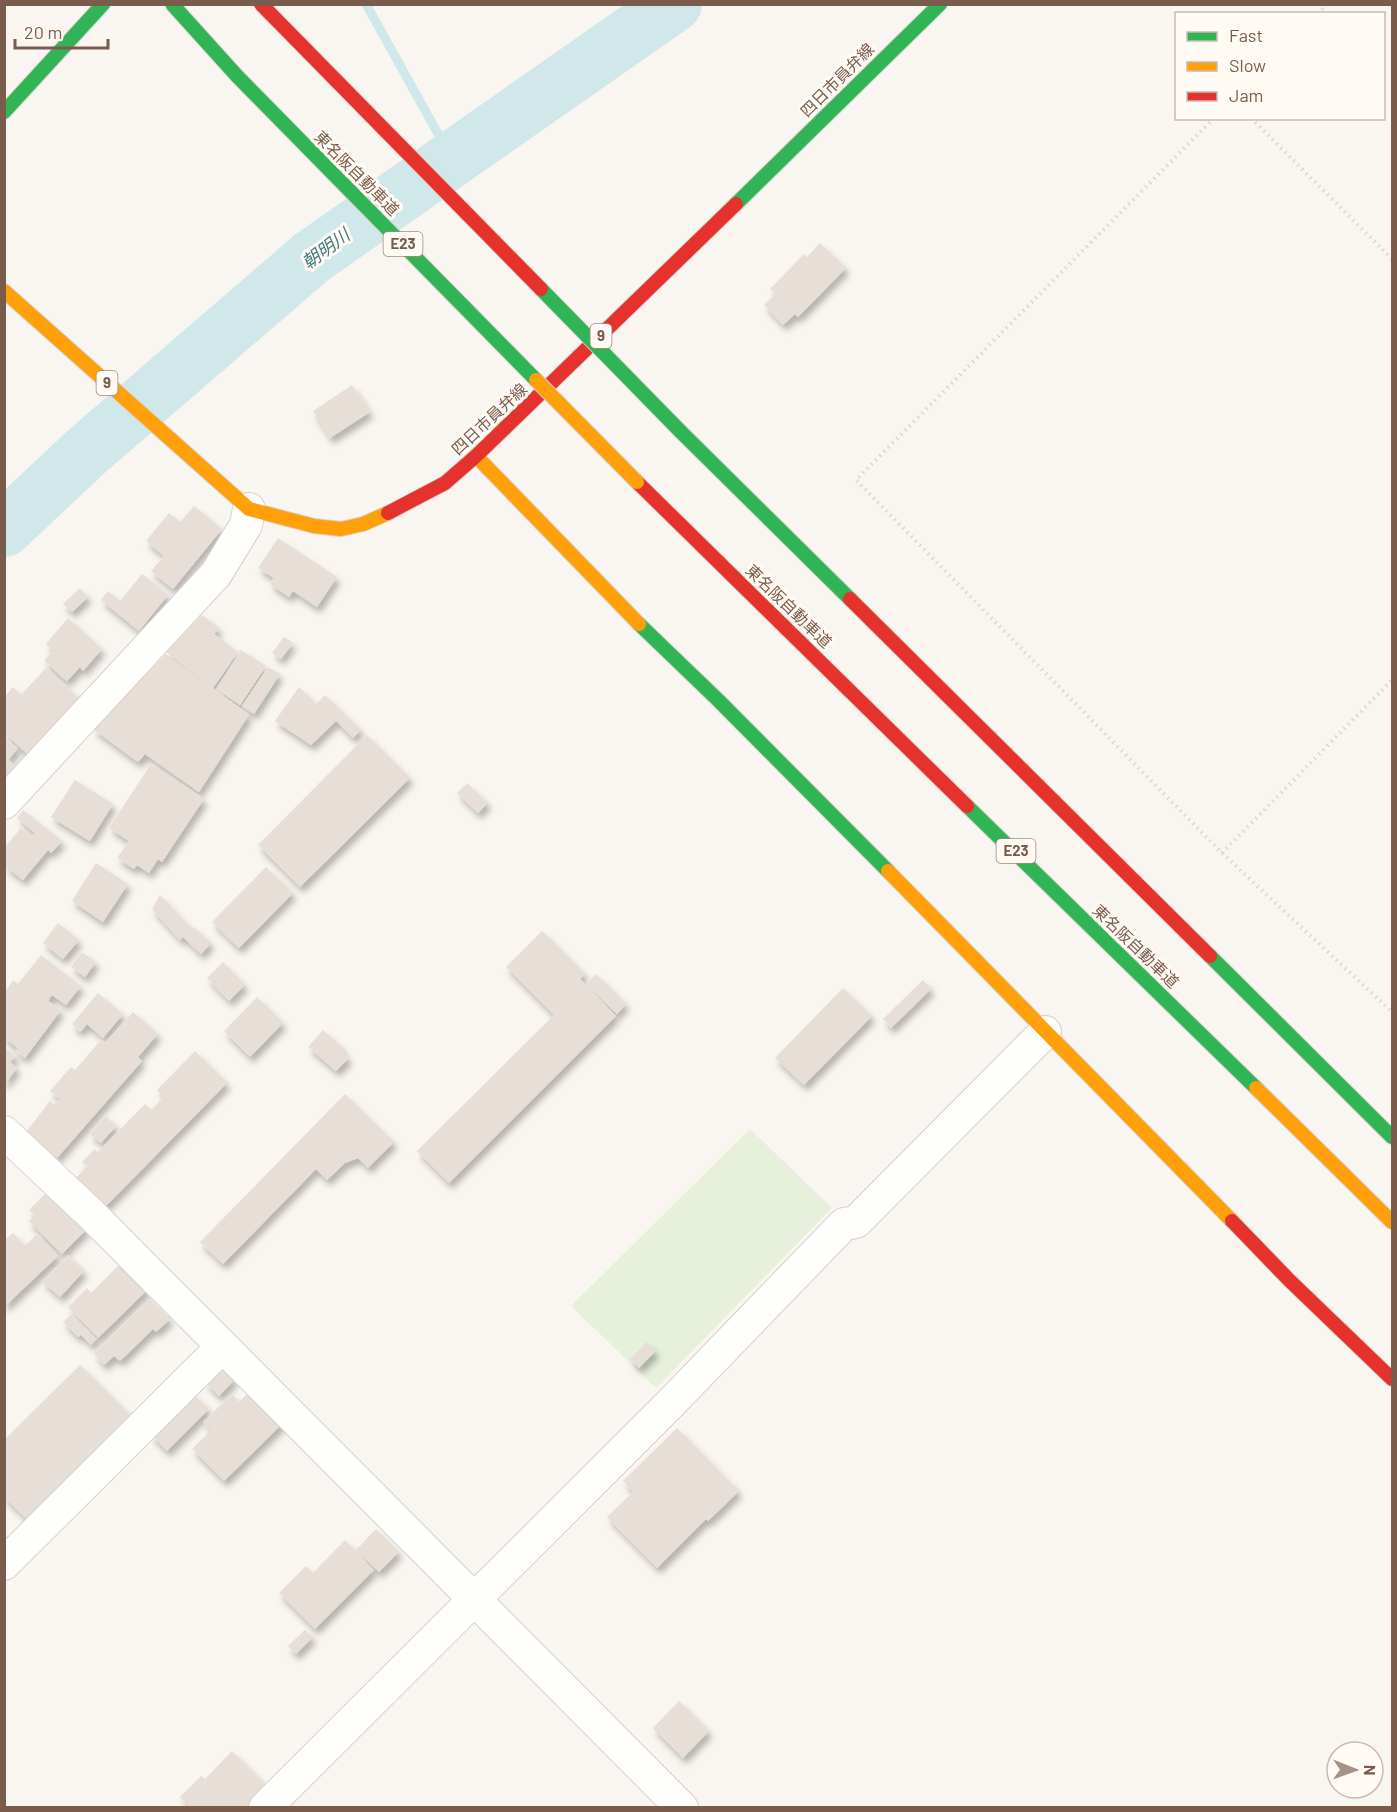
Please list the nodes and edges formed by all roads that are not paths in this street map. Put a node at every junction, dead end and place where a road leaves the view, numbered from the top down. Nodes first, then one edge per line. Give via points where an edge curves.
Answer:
1 (103, 4) edge
2 (171, 4) edge
3 (261, 4) edge
4 (940, 4) edge
5 (4, 112) edge
6 (4, 291) edge
7 (476, 456) junction
8 (249, 509) junction
9 (4, 803) edge
10 (1046, 1032) junction
11 (4, 1132) edge
12 (1392, 1137) edge
13 (1392, 1222) edge
14 (222, 1347) junction
15 (1392, 1379) edge
16 (4, 1564) edge
17 (475, 1600) junction
18 (265, 1808) edge
19 (682, 1808) edge

1 - 5 main road
2 - 13 main road, 東名阪自動車道 / E23, bridge via 237,76 638,482
3 - 12 main road, bridge via 680,431
4 - 7 main road, 四日市員弁線 / 9
6 - 8 main road, 四日市員弁線 / 9
7 - 8 main road, 四日市員弁線 / 9 via 445,483 363,524 341,529 314,526
7 - 10 main road
8 - 9 street via 246,525 216,574
10 - 15 main road via 1289,1280
10 - 17 street via 856,1222 844,1224
11 - 14 street
14 - 16 street
14 - 17 street
17 - 18 street
17 - 19 street

